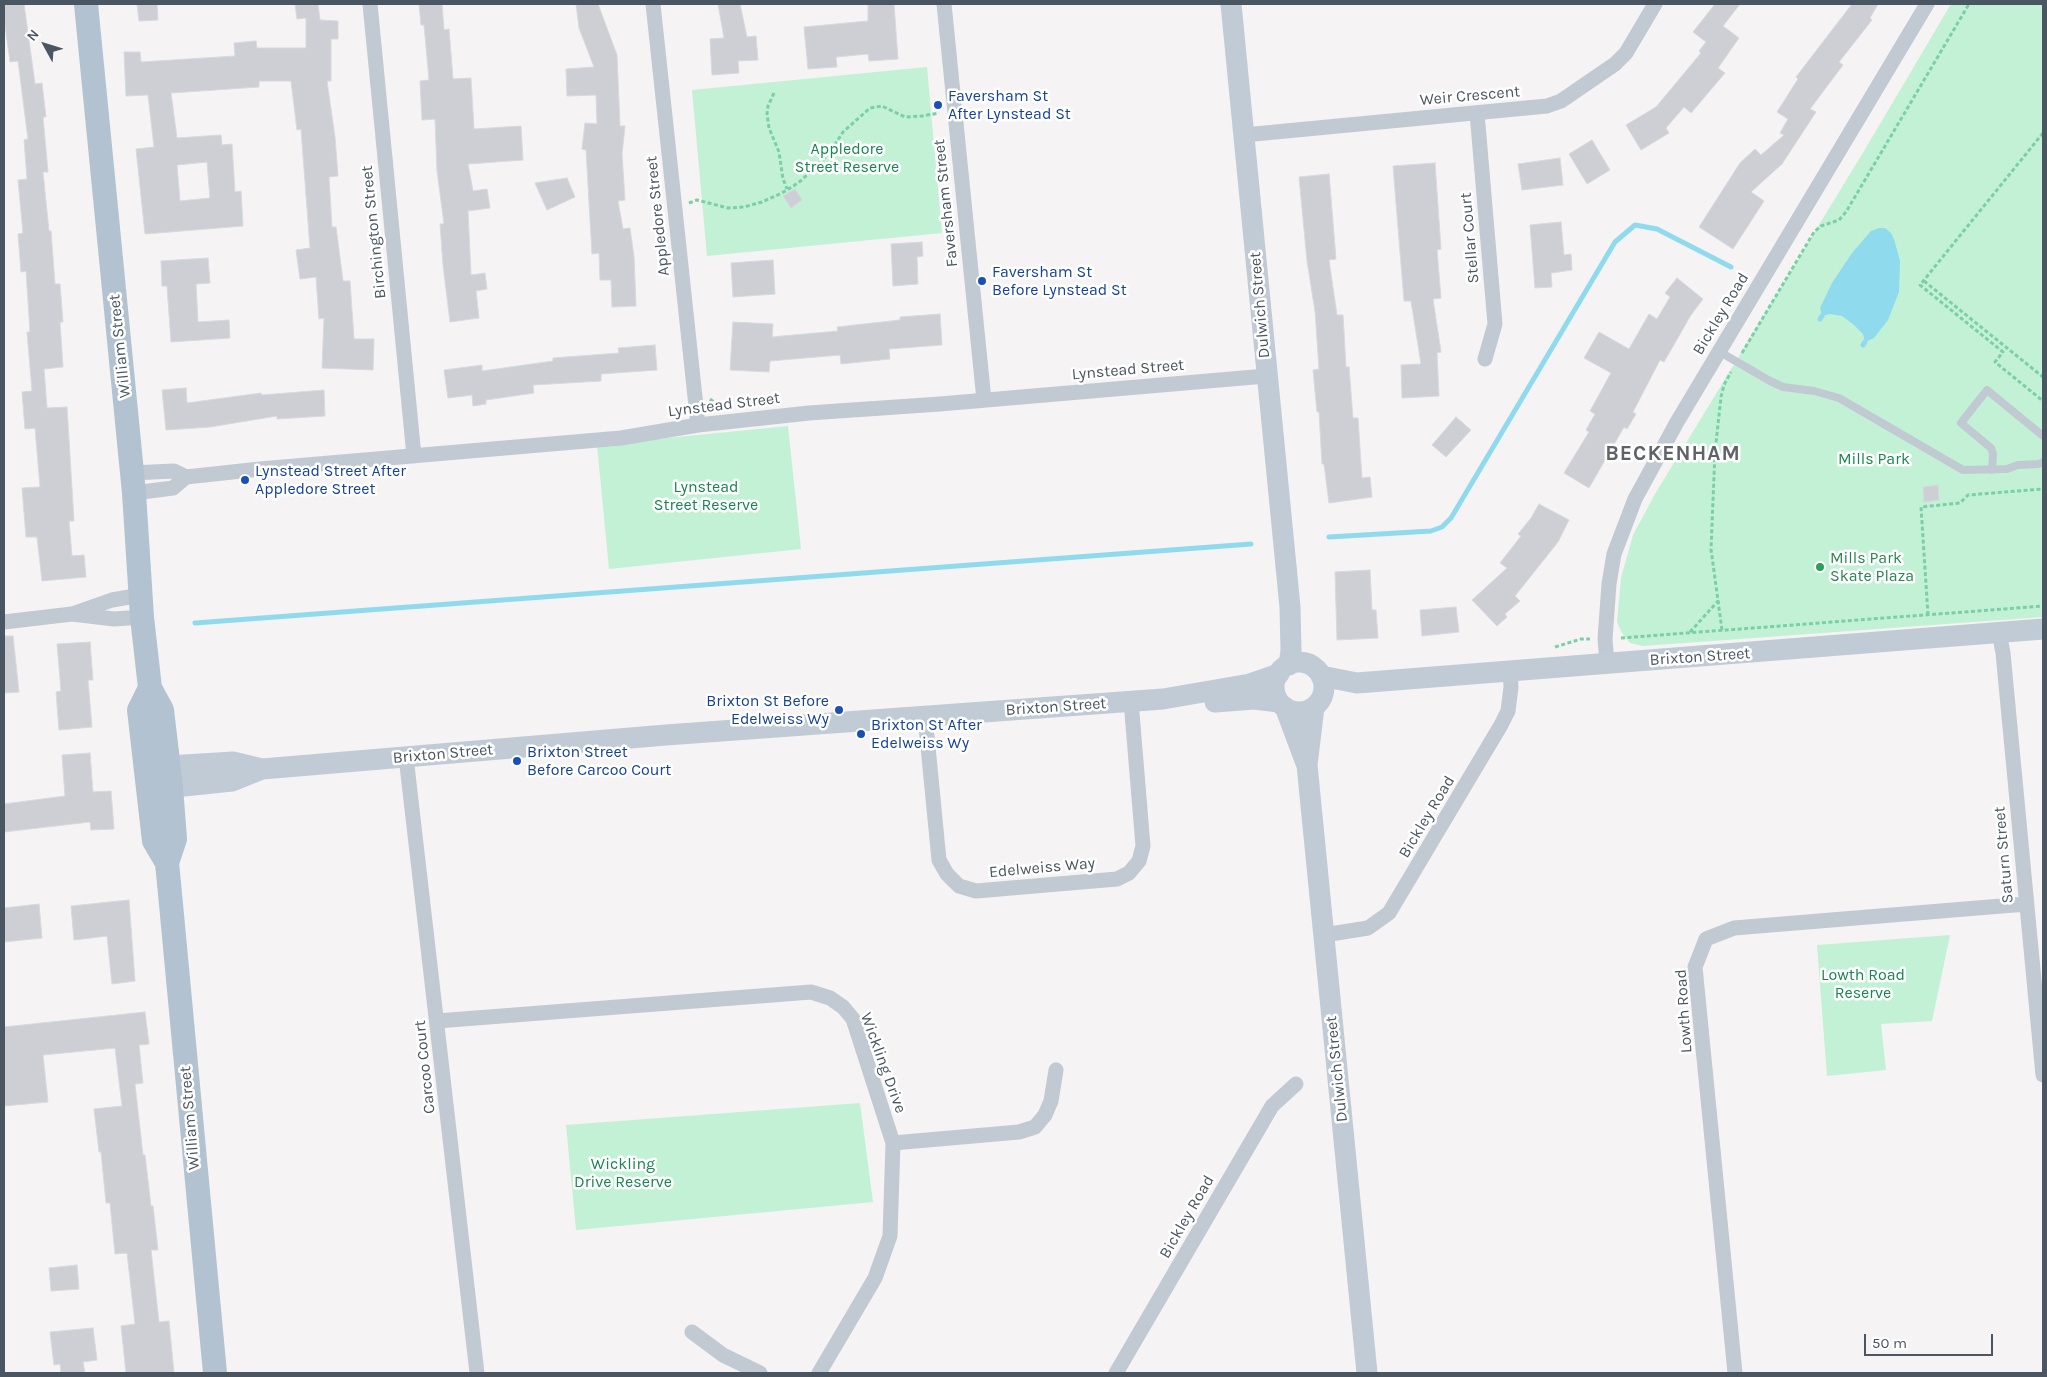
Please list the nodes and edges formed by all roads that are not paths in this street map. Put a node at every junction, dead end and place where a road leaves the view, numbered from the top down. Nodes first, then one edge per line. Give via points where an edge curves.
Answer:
1 (86, 4) edge
2 (370, 4) edge
3 (652, 4) edge
4 (944, 4) edge
5 (1231, 4) edge
6 (1655, 4) edge
7 (1927, 4) edge
8 (1477, 113) junction
9 (1244, 135) junction
10 (1720, 352) junction
11 (1485, 359) dead end
12 (1266, 376) junction
13 (984, 400) junction
14 (698, 424) junction
15 (2043, 436) edge
16 (414, 456) junction
17 (2043, 462) edge
18 (1992, 470) junction
19 (133, 483) junction
20 (141, 606) junction
21 (1290, 607) junction
22 (72, 614) junction
23 (4, 622) edge
24 (2043, 629) edge
25 (1999, 632) junction
26 (1607, 663) junction
27 (1284, 669) junction
28 (1316, 670) junction
29 (1510, 670) junction
30 (1357, 683) junction
31 (1163, 699) junction
32 (1131, 701) junction
33 (1282, 704) junction
34 (1317, 704) junction
35 (925, 716) junction
36 (406, 757) junction
37 (1307, 765) junction
38 (158, 777) junction
39 (2026, 904) junction
40 (1324, 935) junction
41 (437, 1021) junction
42 (1056, 1070) dead end
43 (2043, 1075) edge
44 (1296, 1084) dead end
45 (893, 1143) junction
46 (692, 1332) dead end
47 (215, 1373) edge
48 (477, 1373) edge
49 (760, 1373) edge
50 (819, 1373) edge
51 (1116, 1373) edge
52 (1367, 1373) edge
53 (1735, 1373) edge

1 - 19 main road, William Street
2 - 16 street, Birchington Street
3 - 14 street, Appledore Street
4 - 13 street, Faversham Street
5 - 9 main road, Dulwich Street
6 - 8 street, Weir Crescent via 1620,59 1560,101 1547,106
7 - 10 street, Bickley Road
8 - 9 street, Weir Crescent
8 - 11 street, Stellar Court via 1496,324
9 - 12 main road, Dulwich Street
10 - 18 lane via 1783,387 1839,398 1953,466 1967,471
10 - 26 street, Bickley Road via 1677,422 1621,532 1607,599
12 - 13 street, Lynstead Street
12 - 21 main road, Dulwich Street
13 - 14 street, Lynstead Street
14 - 16 street, Lynstead Street via 621,438
15 - 18 lane via 1987,390 1961,423 1991,448 1994,454
16 - 19 street, Lynstead Street via 186,477 174,471
17 - 18 lane
19 - 20 main road, William Street
20 - 22 street via 112,600
20 - 22 street via 114,619
20 - 38 main road, William Street via 150,688 139,710
21 - 27 main road, Dulwich Street via 1291,651
21 - 28 main road, Dulwich Street
22 - 23 street
24 - 25 main road, Brixton Street
25 - 26 main road, Brixton Street
25 - 39 street, Saturn Street
26 - 29 main road, Brixton Street
27 - 28 main road via 1302,663
27 - 31 main road, Brixton Street via 1250,684
27 - 33 main road via 1274,686
28 - 30 main road, Brixton Street
28 - 34 main road via 1323,693
29 - 30 main road, Brixton Street
29 - 40 street, Bickley Road via 1508,711 1389,913 1368,928
30 - 34 main road, Brixton Street
31 - 32 main road, Brixton Street
31 - 33 main road, Brixton Street via 1205,702 1254,699
32 - 35 main road, Brixton Street
32 - 35 street, Edelweiss Way via 1143,846 1139,861 1129,873 1116,879 976,891 959,886 939,860
33 - 34 main road via 1300,712
33 - 37 main road, Dulwich Street
34 - 37 main road, Dulwich Street
35 - 36 main road, Brixton Street
36 - 38 main road, Brixton Street via 262,769 233,762
36 - 41 street, Carcoo Court
37 - 40 main road, Dulwich Street
38 - 47 main road, William Street via 175,839 167,863
39 - 43 street, Saturn Street
39 - 53 street, Lowth Road via 1734,928 1706,939 1695,967
40 - 52 main road, Dulwich Street
41 - 45 street, Wickling Drive via 811,992 830,998 852,1019
41 - 48 street, Carcoo Court
42 - 45 street via 1052,1101 1035,1127 1019,1132
44 - 51 street, Bickley Road via 1272,1106
45 - 50 street, Wickling Drive via 890,1236 875,1278
46 - 49 street via 723,1355

